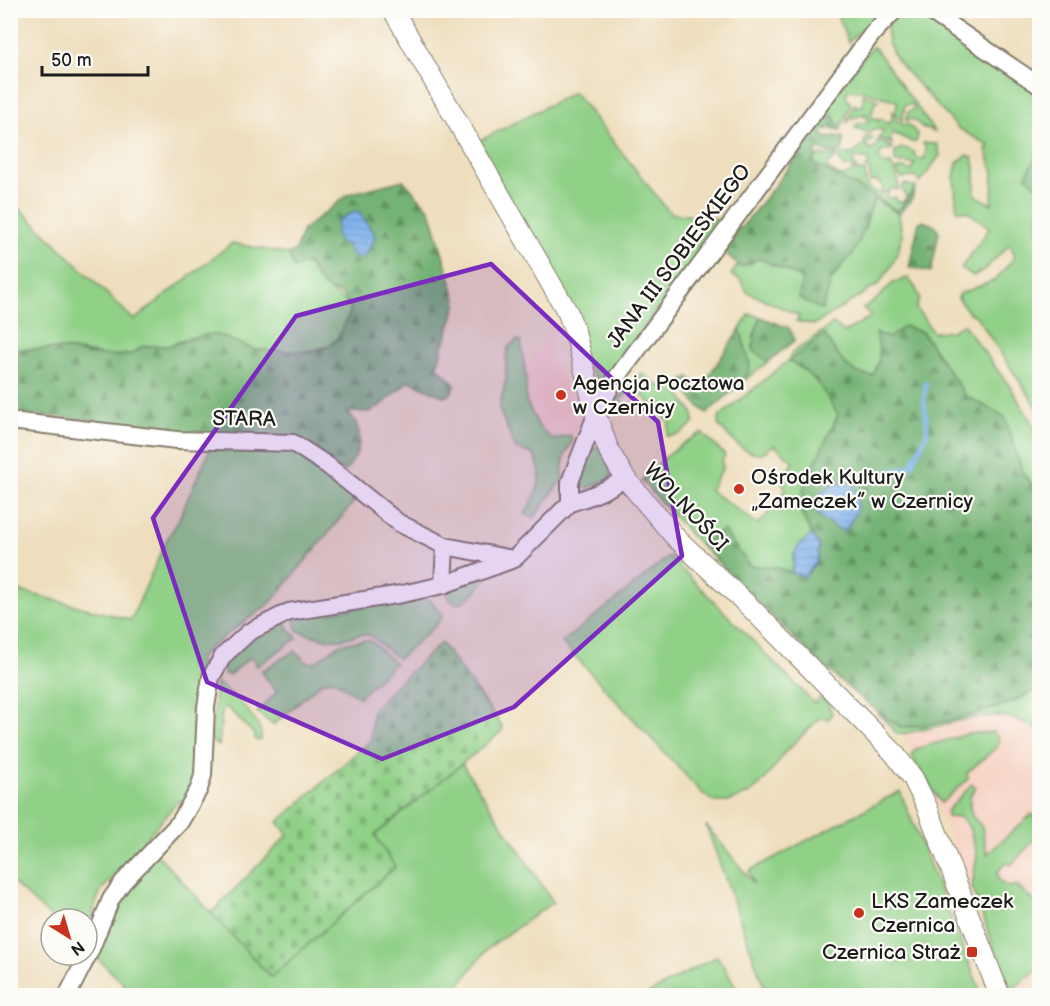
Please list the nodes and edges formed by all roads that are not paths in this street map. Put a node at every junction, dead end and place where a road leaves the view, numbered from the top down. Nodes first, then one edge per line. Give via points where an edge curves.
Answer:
1 (393, 10) edge
2 (895, 10) edge
3 (928, 10) edge
4 (1040, 86) edge
5 (596, 415) junction
6 (10, 421) edge
7 (626, 478) junction
8 (570, 503) junction
9 (445, 546) junction
10 (514, 559) junction
11 (443, 585) junction
12 (67, 996) edge
13 (1000, 996) edge

1 - 5 street, WOLNOŚCI via 563,303 575,332
2 - 5 street, JANA III SOBIESKIEGO via 873,33 619,374
3 - 4 street
5 - 7 street, WOLNOŚCI via 609,451
5 - 8 street, JANA III SOBIESKIEGO via 570,482
6 - 9 street, STARA via 177,440 293,443 327,465 399,524
7 - 8 street via 591,497
7 - 13 street, WOLNOŚCI via 676,538 827,684 913,778
8 - 10 street
9 - 10 street, STARA
9 - 11 street
10 - 11 street
11 - 12 street via 289,612 249,632 223,656 211,677 199,789 180,822 111,899

